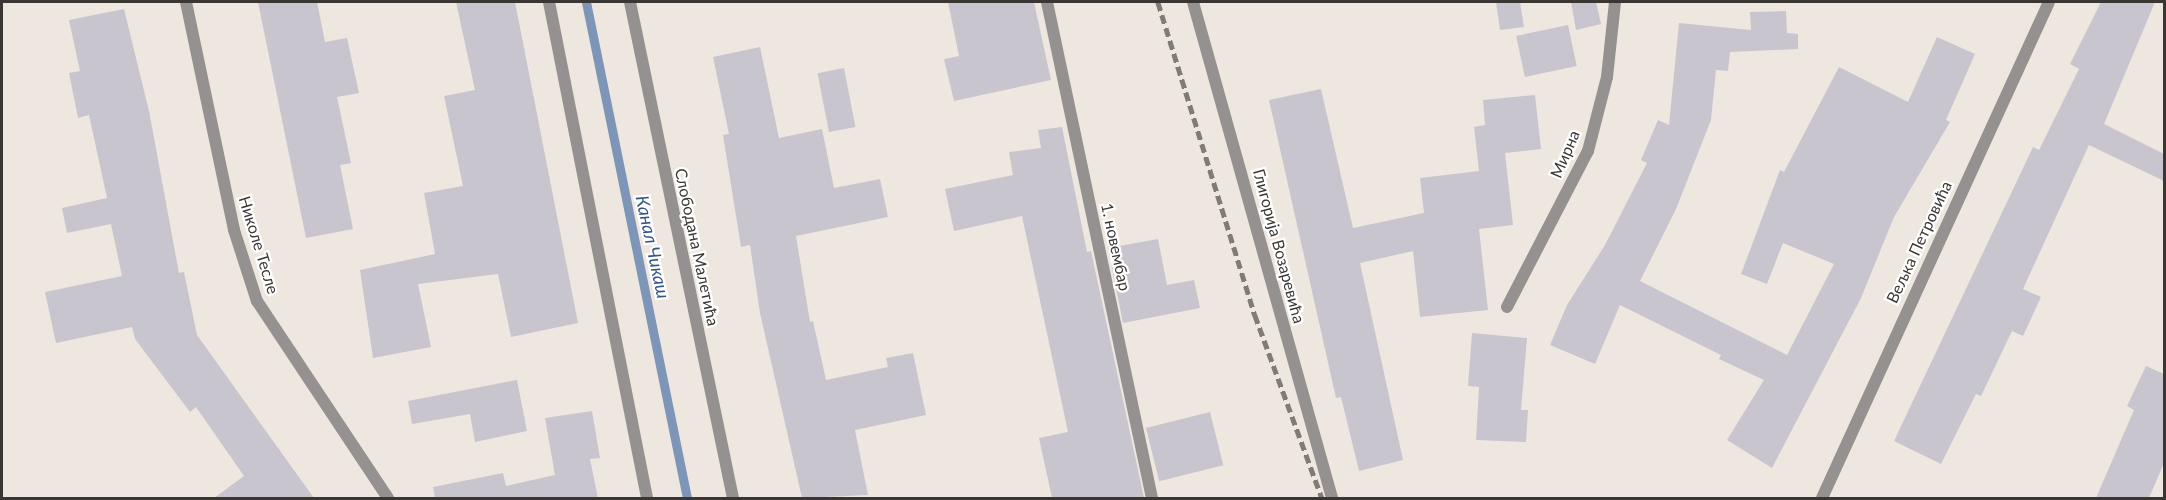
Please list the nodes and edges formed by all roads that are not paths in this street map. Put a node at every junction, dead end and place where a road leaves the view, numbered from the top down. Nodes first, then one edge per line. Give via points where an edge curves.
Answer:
1 (186, 2) edge
2 (549, 2) edge
3 (630, 2) edge
4 (1047, 2) edge
5 (1193, 2) edge
6 (1615, 2) edge
7 (2049, 2) edge
8 (1507, 307) dead end
9 (388, 498) edge
10 (647, 498) edge
11 (733, 498) edge
12 (1152, 498) edge
13 (1332, 498) edge
14 (1822, 498) edge

1 - 9 street, Николе Тесле via 234,230 257,301
2 - 10 street
3 - 11 street, Слободана Малетића
4 - 12 street, 1. новембар
5 - 13 street, Глигорија Возаревића
6 - 8 street, Мирна via 1607,77 1588,151
7 - 14 street, Вељка Петровића

